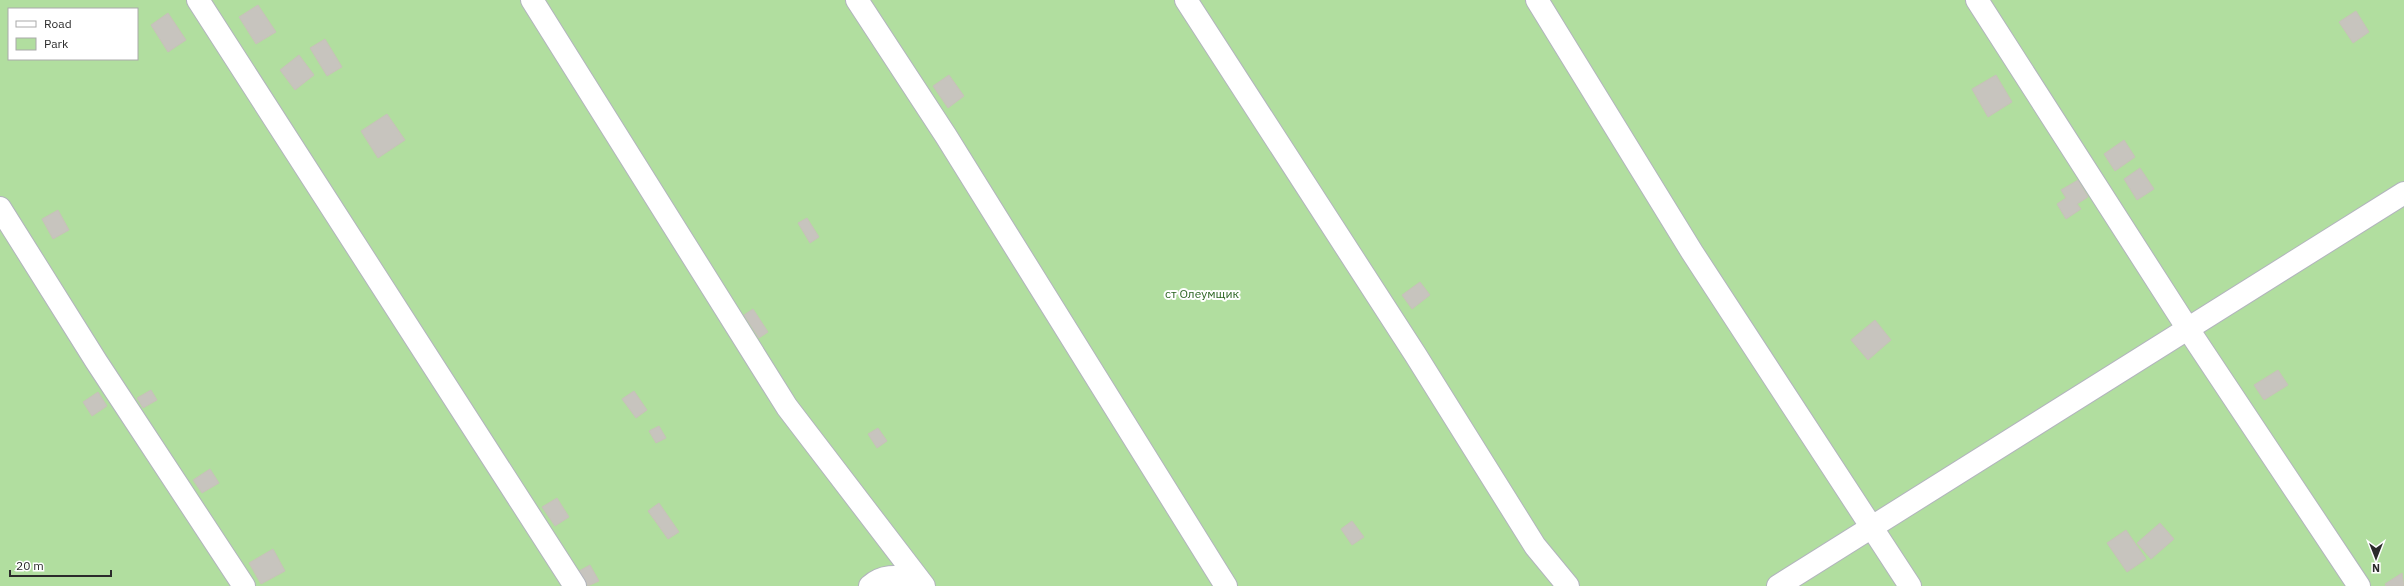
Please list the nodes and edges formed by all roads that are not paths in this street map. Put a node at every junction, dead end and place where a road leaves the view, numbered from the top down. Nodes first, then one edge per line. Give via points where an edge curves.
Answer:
1 (198, 0) edge
2 (532, 0) edge
3 (857, 0) edge
4 (1186, 0) edge
5 (1537, 0) edge
6 (1977, 0) edge
7 (2404, 193) edge
8 (0, 208) edge
9 (2188, 329) junction
10 (1871, 528) junction
11 (921, 582) edge
12 (244, 586) edge
13 (575, 586) edge
14 (870, 586) edge
15 (1226, 586) edge
16 (1568, 586) edge
17 (1778, 586) edge
18 (1910, 586) edge
19 (2359, 586) edge

1 - 13 lane
2 - 11 lane via 787,407
3 - 15 lane via 946,136
4 - 16 lane via 1415,354 1535,546
5 - 10 lane via 1692,252
6 - 9 lane
7 - 9 lane
8 - 12 lane via 96,361
9 - 10 lane
9 - 19 lane
10 - 17 lane
10 - 18 lane
11 - 14 lane via 887,576

